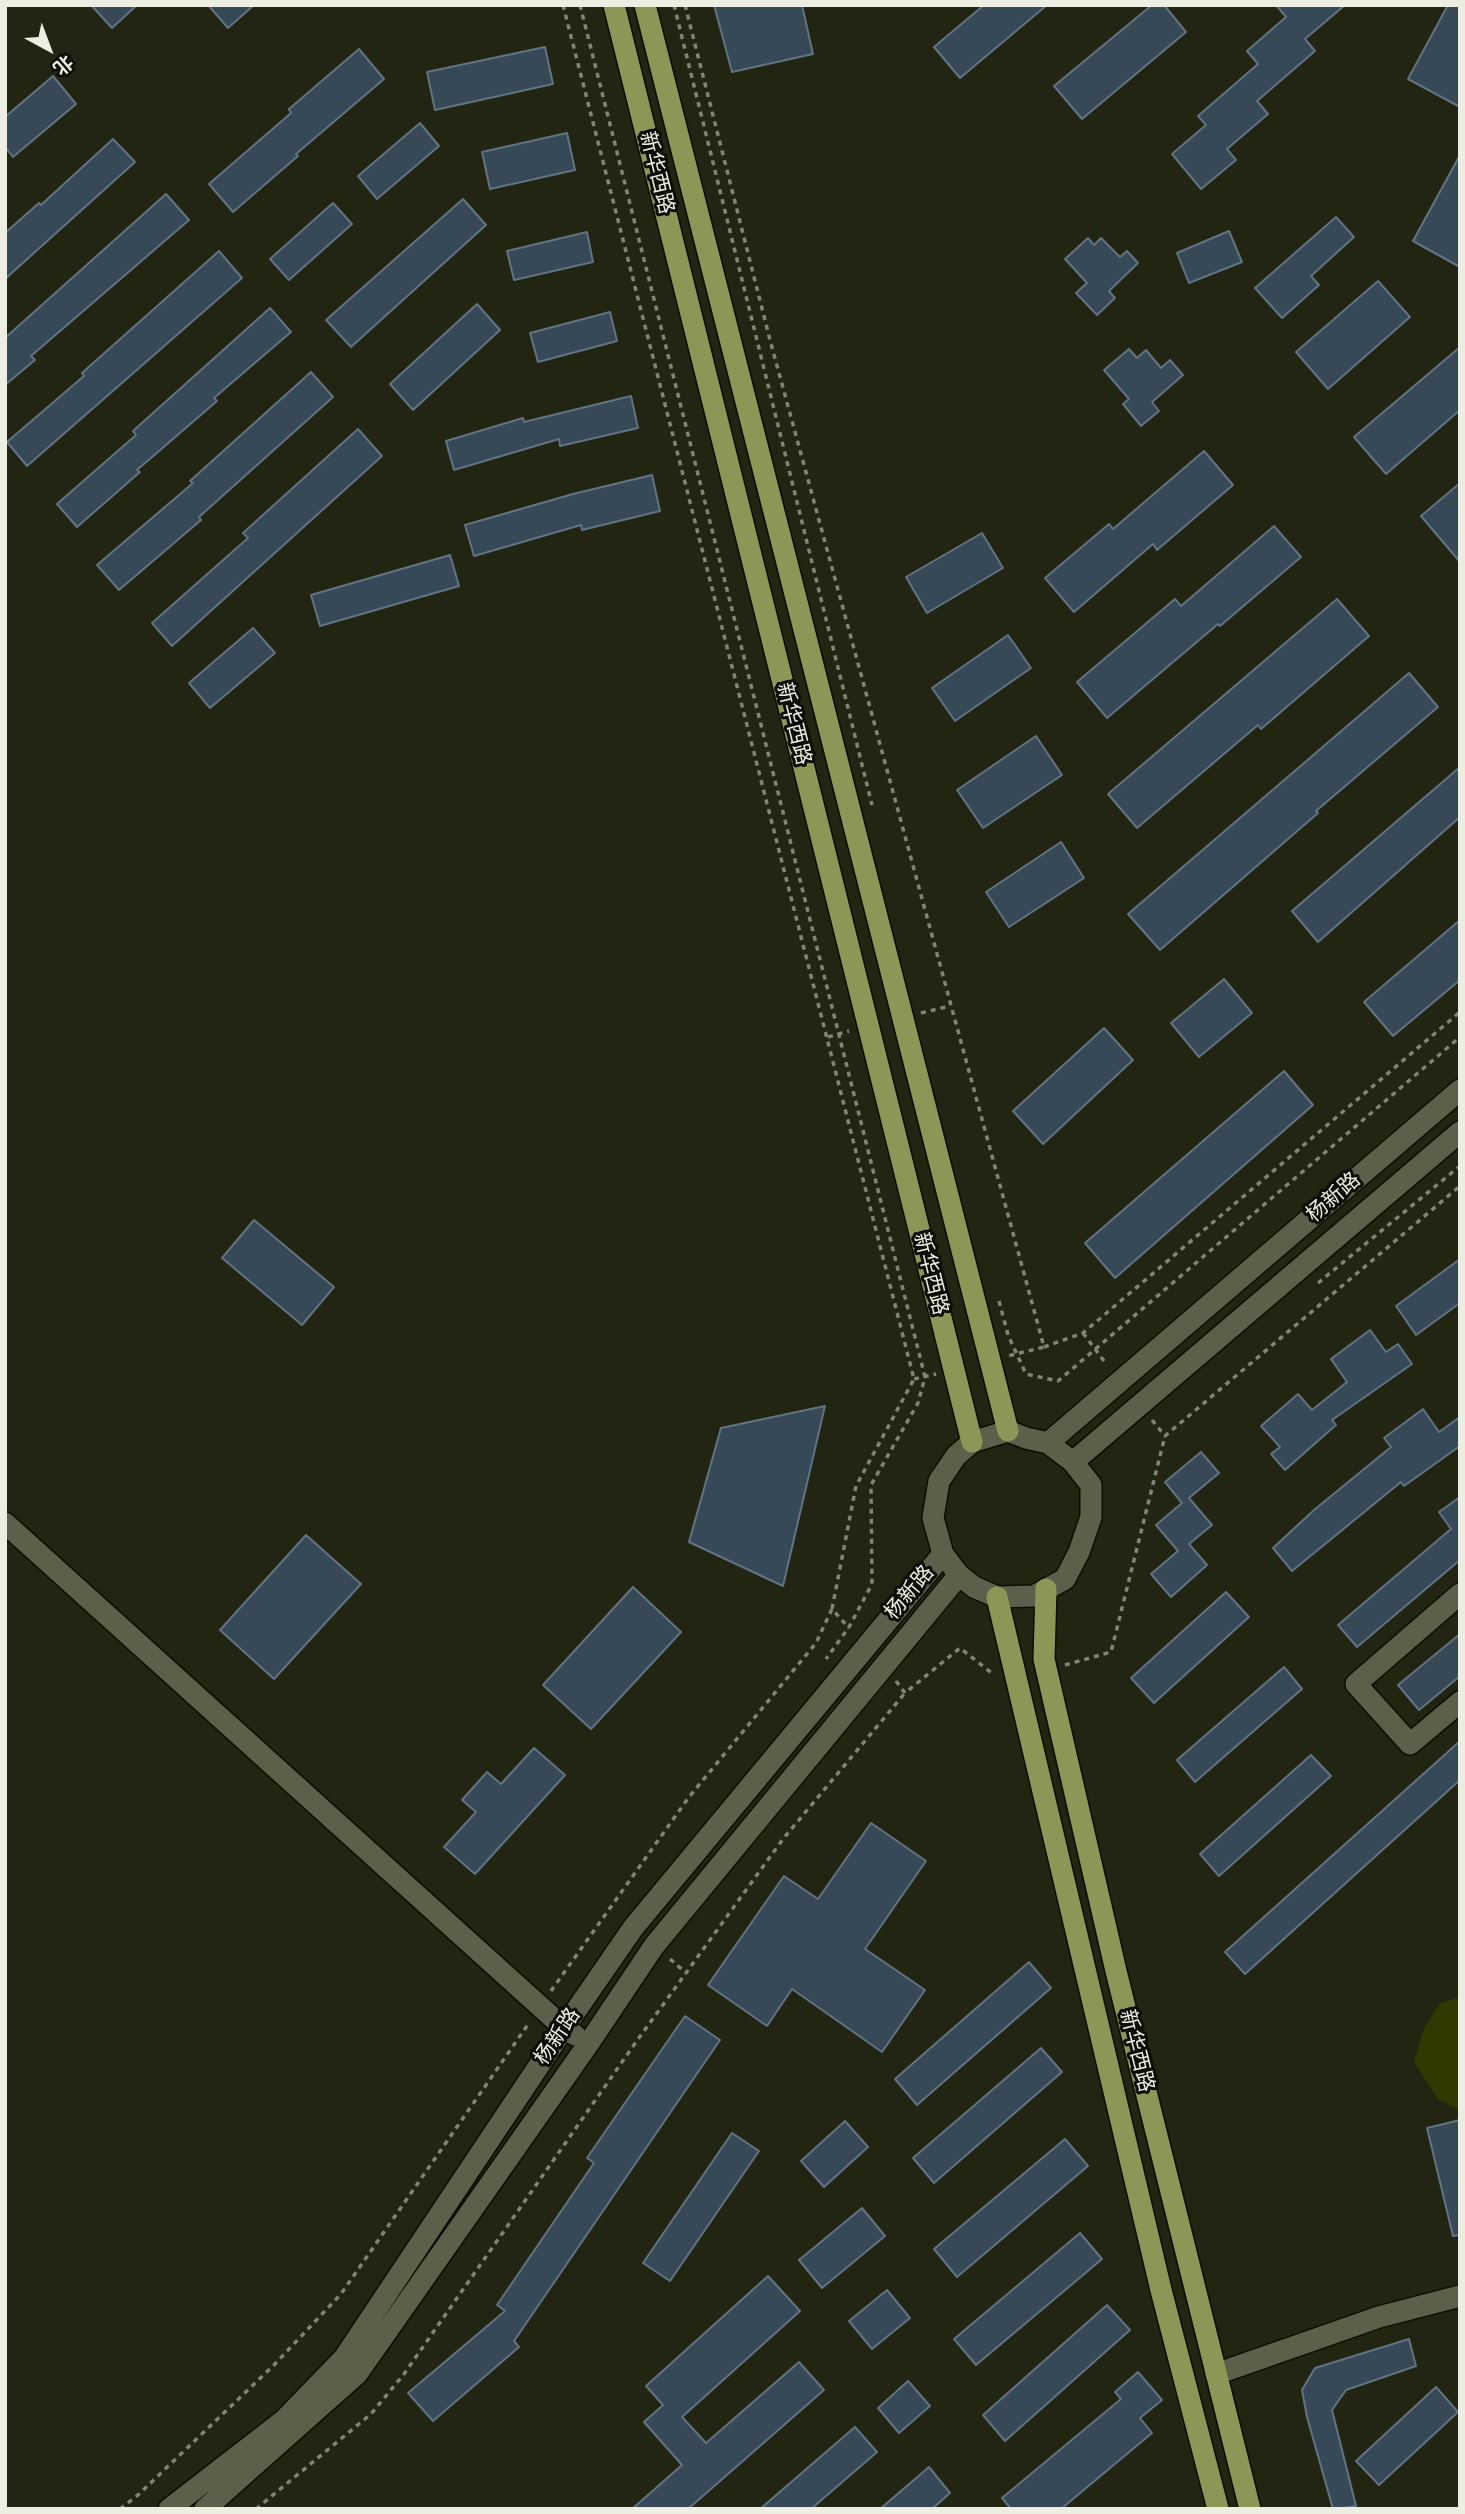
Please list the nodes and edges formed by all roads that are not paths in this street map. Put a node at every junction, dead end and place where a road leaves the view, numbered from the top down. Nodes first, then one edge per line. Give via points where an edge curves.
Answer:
1 (614, 5) edge
2 (645, 5) edge
3 (1460, 1090) edge
4 (1460, 1132) edge
5 (1008, 1431) junction
6 (972, 1442) junction
7 (1048, 1443) junction
8 (1073, 1462) junction
9 (5, 1523) edge
10 (943, 1554) junction
11 (959, 1575) junction
12 (1046, 1589) junction
13 (1460, 1594) edge
14 (997, 1597) junction
15 (1460, 1702) edge
16 (564, 2028) junction
17 (589, 2043) junction
18 (1460, 2296) edge
19 (1216, 2374) junction
20 (169, 2509) edge
21 (205, 2509) edge
22 (1218, 2509) edge
23 (1250, 2509) edge

1 - 6 main road, 新华西路
2 - 5 main road, 新华西路
3 - 7 street, 杨新路
4 - 8 street, 杨新路
5 - 6 street
5 - 7 street
6 - 10 street via 939,1481 933,1518
7 - 8 street
8 - 12 street via 1091,1485 1091,1517 1065,1579
9 - 16 street
10 - 11 street
10 - 16 street, 杨新路 via 634,1928
11 - 14 street
11 - 17 street, 杨新路 via 654,1946
12 - 14 street via 1034,1596
12 - 19 main road, 新华西路 via 1044,1659
13 - 15 street via 1356,1684 1410,1744
14 - 22 main road, 新华西路 via 1157,2277
16 - 17 street
16 - 20 street, 杨新路 via 344,2358 284,2420
17 - 21 street, 杨新路 via 357,2374
18 - 19 street via 1379,2317
19 - 23 main road, 新华西路

